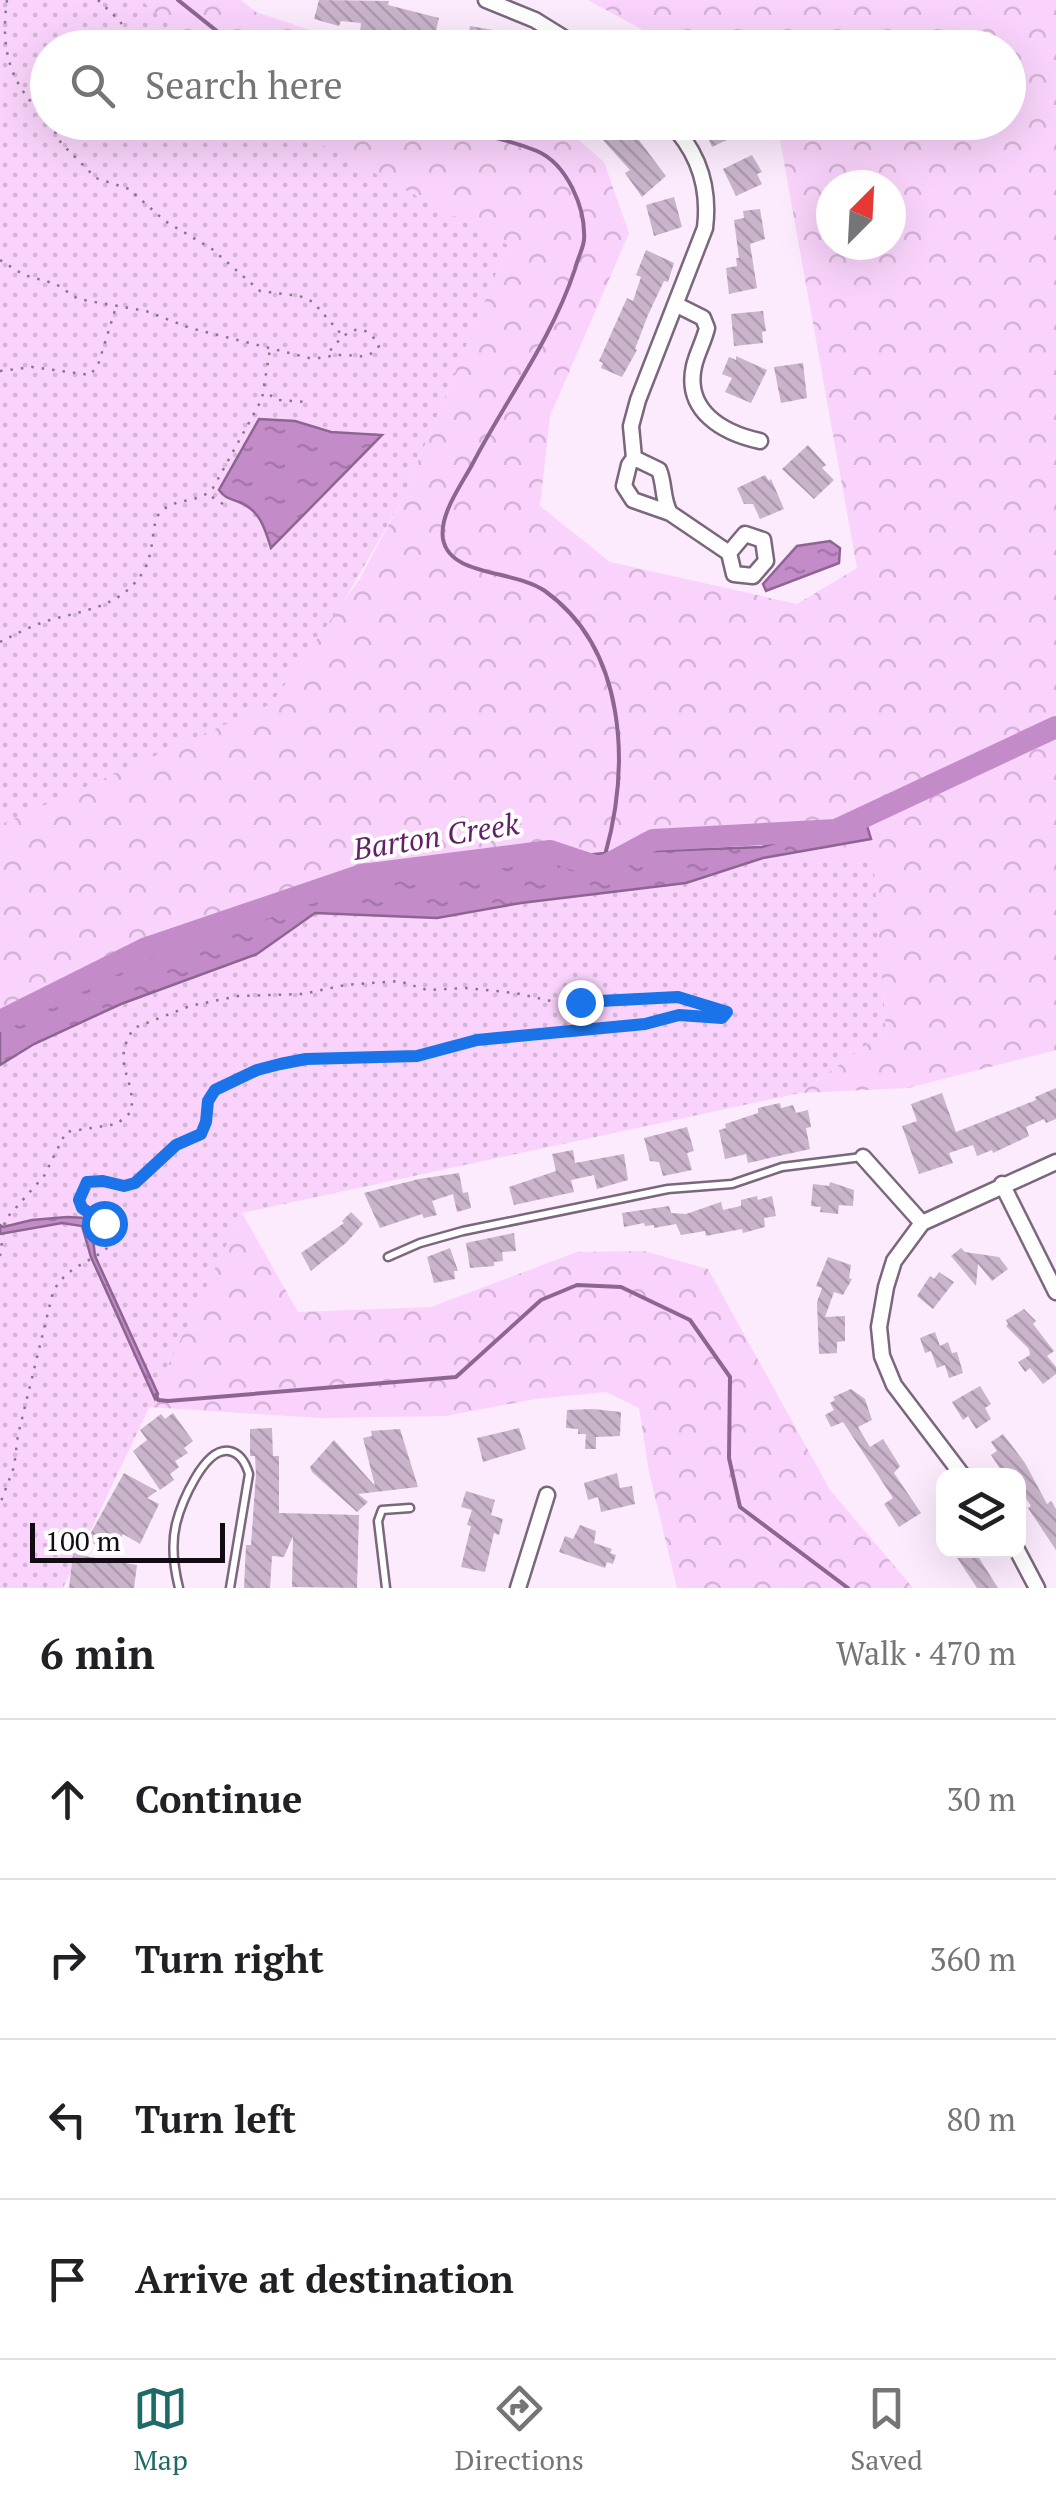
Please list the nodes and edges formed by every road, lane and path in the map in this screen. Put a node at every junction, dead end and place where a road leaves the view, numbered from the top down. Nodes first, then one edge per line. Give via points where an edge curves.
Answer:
1 (6, 0) edge
2 (98, 0) edge
3 (486, 0) edge
4 (125, 30) edge
5 (550, 30) edge
6 (30, 104) edge
7 (59, 140) edge
8 (682, 140) edge
9 (0, 260) edge
10 (678, 305) junction
11 (117, 306) junction
12 (342, 335) junction
13 (270, 348) junction
14 (326, 356) junction
15 (0, 372) edge
16 (263, 393) junction
17 (306, 402) dead end
18 (760, 440) dead end
19 (634, 458) junction
20 (214, 486) junction
21 (212, 497) junction
22 (201, 498) junction
23 (223, 504) dead end
24 (670, 512) junction
25 (729, 553) dead end
26 (0, 642) edge
27 (863, 1157) joint
28 (1056, 1162) edge
29 (1002, 1184) junction
30 (922, 1223) junction
31 (0, 1256) edge
32 (388, 1257) dead end
33 (1056, 1292) edge
34 (956, 1468) edge
35 (547, 1496) dead end
36 (0, 1504) edge
37 (410, 1508) dead end
38 (1021, 1558) edge
39 (179, 1588) edge
40 (230, 1588) edge
41 (386, 1588) edge
42 (518, 1588) edge
43 (1038, 1588) edge

1 - 6 path via 1,54
2 - 4 path
3 - 5 street
7 - 12 path via 96,178 129,189 260,291 314,302
8 - 10 street via 697,160 707,198 700,245
9 - 11 path via 78,298
10 - 18 street via 703,318 707,328 692,378 706,415 723,430
10 - 19 street via 638,400
11 - 13 path
11 - 15 path via 90,375 32,367
12 - 14 path
12 - 14 path via 364,330 379,346 362,358
13 - 14 path
13 - 16 path
16 - 17 path
16 - 20 path
19 - 24 street via 658,470
19 - 24 street via 627,494
20 - 21 path
20 - 22 path
21 - 22 path
21 - 23 path
22 - 26 path via 160,512 148,565 118,598
24 - 25 street
27 - 30 street
27 - 32 lane via 463,1230
28 - 29 street
29 - 30 street
29 - 33 street
30 - 34 street via 894,1261 886,1287 882,1356 894,1385
31 - 36 path via 5,1220 44,1176 66,1132 116,1124 131,1112 121,1058 134,1028 202,1003 399,980 427,990 466,988 548,1002 685,998 727,1012 722,1018 679,1015 477,1040 417,1056 306,1059 257,1070 215,1090 201,1134 176,1145 135,1183 87,1182 82,1208 104,1223 112,1244 81,1262 54,1292
35 - 42 street
37 - 41 lane via 382,1510 378,1521
38 - 43 street
39 - 40 lane via 176,1525 206,1460 218,1451 229,1451 249,1474

